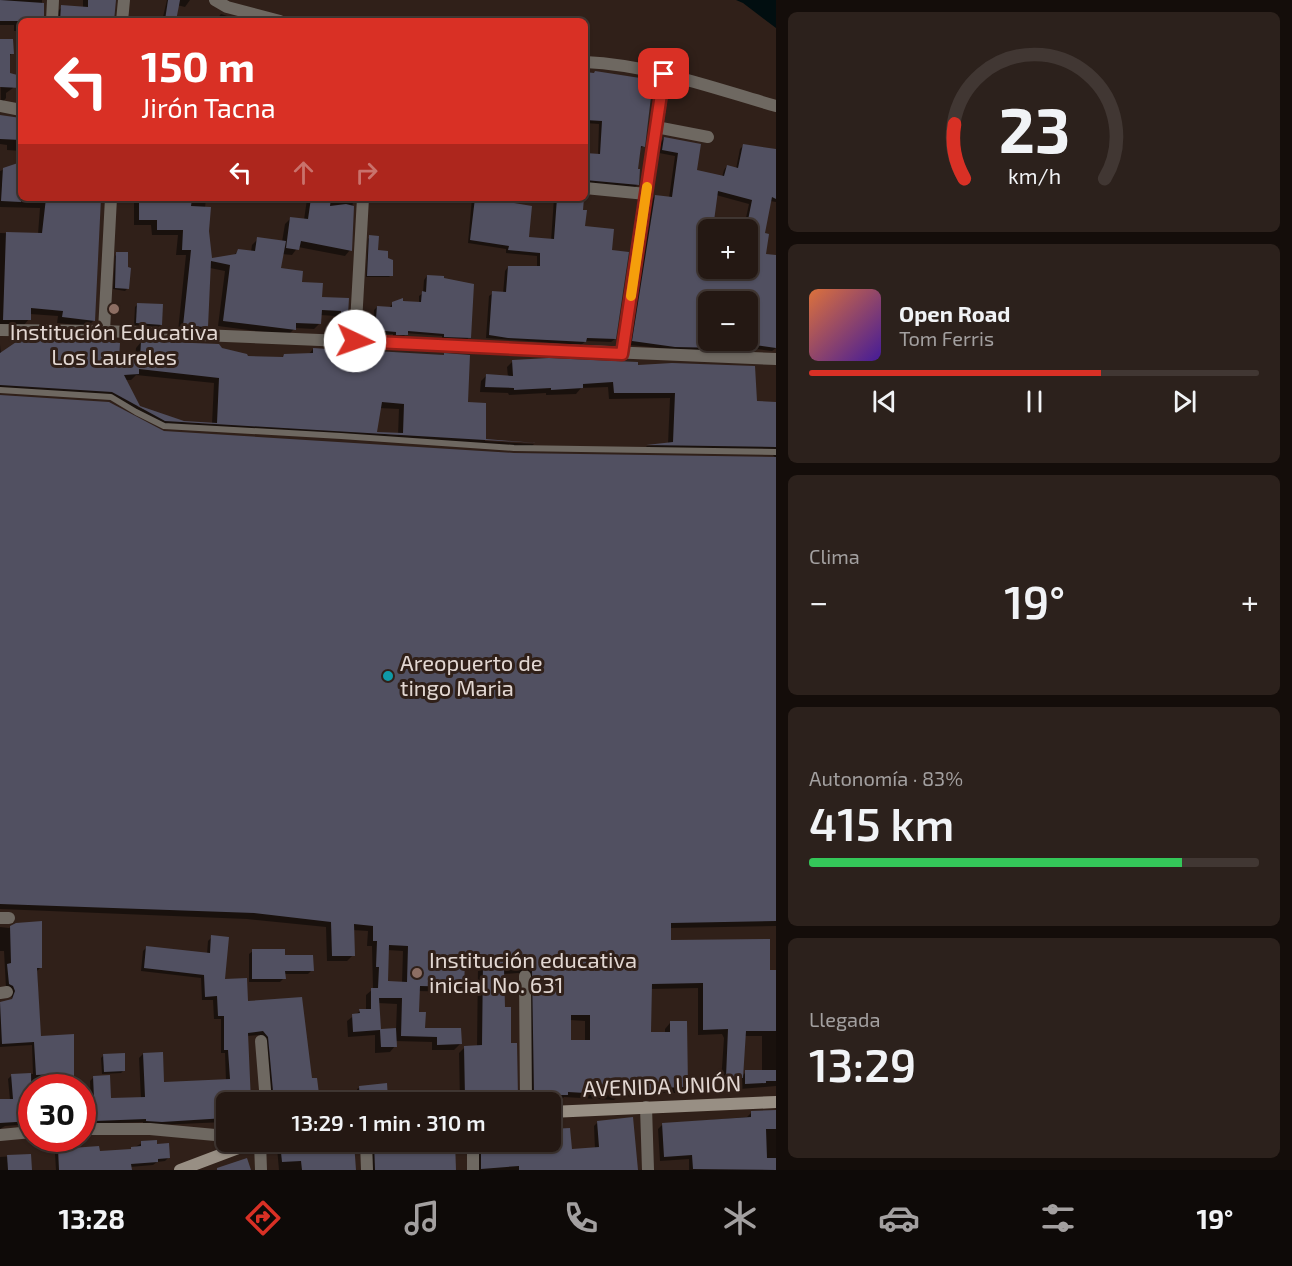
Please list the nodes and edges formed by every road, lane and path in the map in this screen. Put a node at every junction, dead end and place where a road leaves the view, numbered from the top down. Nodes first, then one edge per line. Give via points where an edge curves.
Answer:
1 (53, 0) edge
2 (124, 0) edge
3 (215, 0) edge
4 (52, 18) edge
5 (122, 18) edge
6 (269, 18) edge
7 (588, 62) edge
8 (664, 74) junction
9 (0, 106) edge
10 (776, 106) edge
11 (18, 109) edge
12 (656, 127) junction
13 (708, 137) dead end
14 (588, 188) edge
15 (646, 194) junction
16 (111, 201) edge
17 (363, 201) edge
18 (0, 330) edge
19 (104, 332) junction
20 (355, 341) junction
21 (622, 354) junction
22 (776, 359) edge
23 (0, 390) edge
24 (776, 452) edge
25 (525, 976) dead end
26 (261, 1041) dead end
27 (265, 1092) edge
28 (526, 1092) edge
29 (776, 1102) edge
30 (646, 1107) junction
31 (561, 1111) edge
32 (96, 1129) edge
33 (18, 1133) edge
34 (0, 1135) edge
35 (216, 1135) edge
36 (228, 1152) edge
37 (260, 1152) edge
38 (366, 1152) edge
39 (473, 1152) edge
40 (180, 1170) edge
41 (261, 1170) edge
42 (367, 1170) edge
43 (473, 1170) edge
44 (648, 1170) edge

1 - 4 street
2 - 5 street
3 - 6 street
7 - 8 street via 617,63
8 - 10 street
8 - 12 street
9 - 11 street
12 - 13 street
12 - 15 street
14 - 15 street
15 - 21 street
16 - 19 street
17 - 20 street
18 - 19 street
19 - 20 street
20 - 21 street
21 - 22 street
23 - 24 lane via 111,397 164,426 514,448
25 - 28 street
26 - 27 street
29 - 30 main road, AVENIDA UNIÓN
30 - 31 main road, AVENIDA UNIÓN
30 - 44 street
32 - 35 street
33 - 34 street
36 - 40 main road
37 - 41 street
38 - 42 street
39 - 43 street

